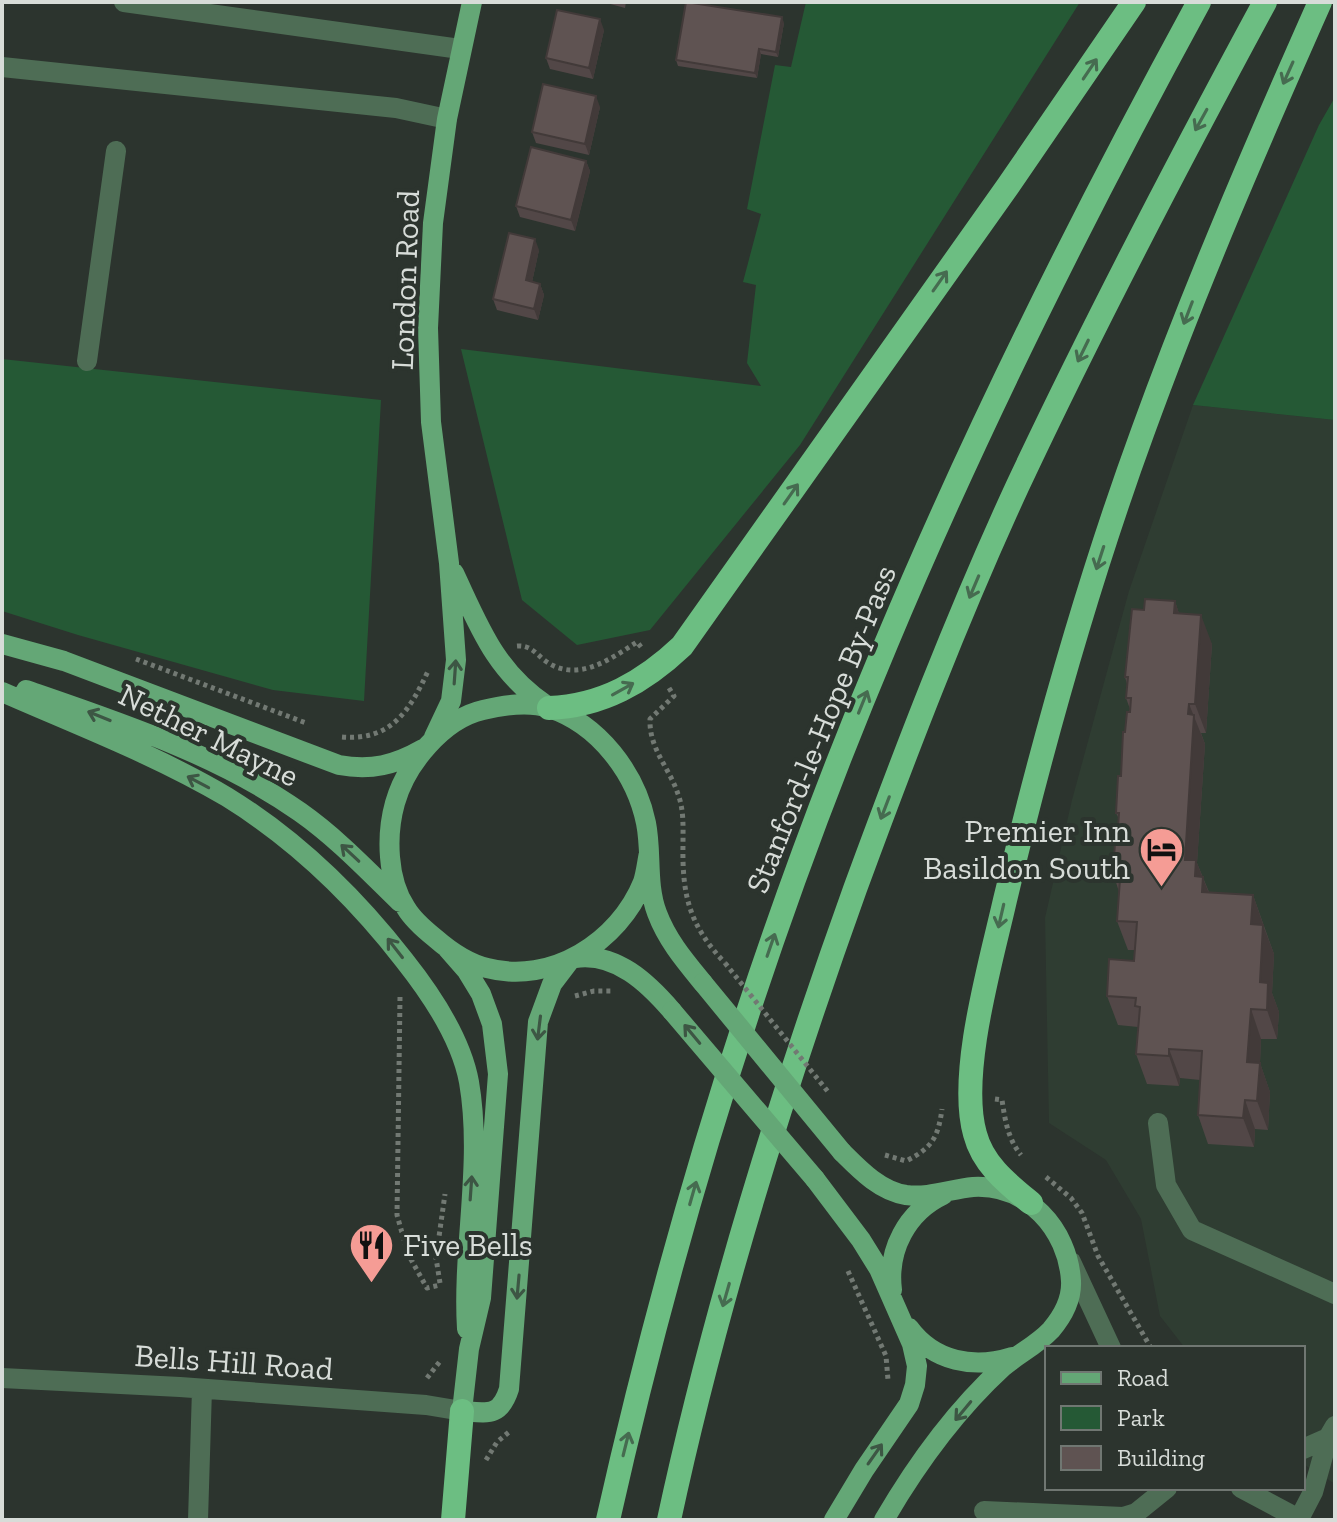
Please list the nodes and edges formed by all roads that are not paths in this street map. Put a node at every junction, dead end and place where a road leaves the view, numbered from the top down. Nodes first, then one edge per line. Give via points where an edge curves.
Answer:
1 (124, 2) edge
2 (472, 2) edge
3 (1134, 2) edge
4 (1199, 2) edge
5 (1265, 2) edge
6 (1320, 2) edge
7 (460, 49) junction
8 (2, 67) edge
9 (447, 119) junction
10 (116, 151) dead end
11 (87, 361) dead end
12 (449, 563) junction
13 (2, 644) edge
14 (2, 682) edge
15 (2, 692) edge
16 (549, 708) junction
17 (430, 745) junction
18 (649, 853) junction
19 (405, 908) junction
20 (446, 947) junction
21 (571, 959) junction
22 (1158, 1123) dead end
23 (950, 1191) junction
24 (1031, 1203) junction
25 (1063, 1243) junction
26 (1335, 1294) edge
27 (893, 1299) junction
28 (902, 1319) junction
29 (1110, 1346) edge
30 (469, 1349) junction
31 (1045, 1352) edge
32 (1017, 1355) junction
33 (2, 1378) edge
34 (202, 1389) junction
35 (462, 1411) junction
36 (1332, 1432) edge
37 (1305, 1448) edge
38 (1165, 1490) edge
39 (1245, 1490) edge
40 (984, 1511) dead end
41 (1300, 1519) edge
42 (198, 1520) edge
43 (453, 1520) edge
44 (608, 1520) edge
45 (669, 1520) edge
46 (834, 1520) edge
47 (884, 1520) edge

1 - 7 street
2 - 7 main road, London Road
16 -> 3 highway via 620,692 682,646
44 -> 4 highway, Stanford-le-Hope By-Pass via 710,1134 823,801 965,463 1098,189
5 -> 45 highway via 1100,317 1017,488 944,657 824,976 768,1148
6 -> 24 highway via 1237,190 1143,433 1077,630 1025,819 974,1045 969,1097 982,1154
7 - 9 main road, London Road
8 - 9 street via 396,108
9 - 12 main road, London Road via 433,223 428,328 431,422
10 - 11 street
12 - 16 main road, London Road via 492,652 519,685
17 -> 12 main road, London Road via 455,681
13 - 17 main road, Nether Mayne via 78,667 339,765 378,768
19 -> 14 main road, Nether Mayne via 334,839 270,792 179,748
30 -> 15 main road via 465,1286 473,1152 468,1078 456,1043 412,970 344,891 254,815 188,777
16 - 17 main road via 525,704 472,712
16 - 18 main road via 597,737 627,773 640,799
17 - 19 main road via 404,780 390,828 394,883
18 - 21 main road via 631,906 592,947
18 - 23 main road, bridge via 650,885 666,933 842,1152 888,1190 907,1195
19 - 20 main road
20 - 21 main road via 490,969 539,970
20 - 30 main road via 481,994 492,1024 498,1074 481,1298
27 -> 21 main road, bridge via 861,1240 815,1179 650,985 598,958
21 -> 35 main road via 552,984 538,1022 509,1389 493,1412
22 - 26 street via 1166,1185 1192,1230
23 - 24 main road via 990,1188
23 - 27 main road via 932,1200 905,1228 892,1263
24 - 25 main road
25 - 29 street
25 - 32 main road via 1071,1276 1068,1301 1051,1330
27 - 28 main road
28 - 32 main road via 933,1352 950,1359 973,1364
46 -> 28 main road via 909,1404 917,1366
30 - 35 main road
31 - 32 street
32 -> 47 main road via 917,1465
33 - 34 street, Bells Hill Road
34 - 35 street, Bells Hill Road
34 - 42 street
35 - 43 highway
36 - 37 street
36 - 41 street
38 - 40 street via 1123,1517
39 - 41 street

